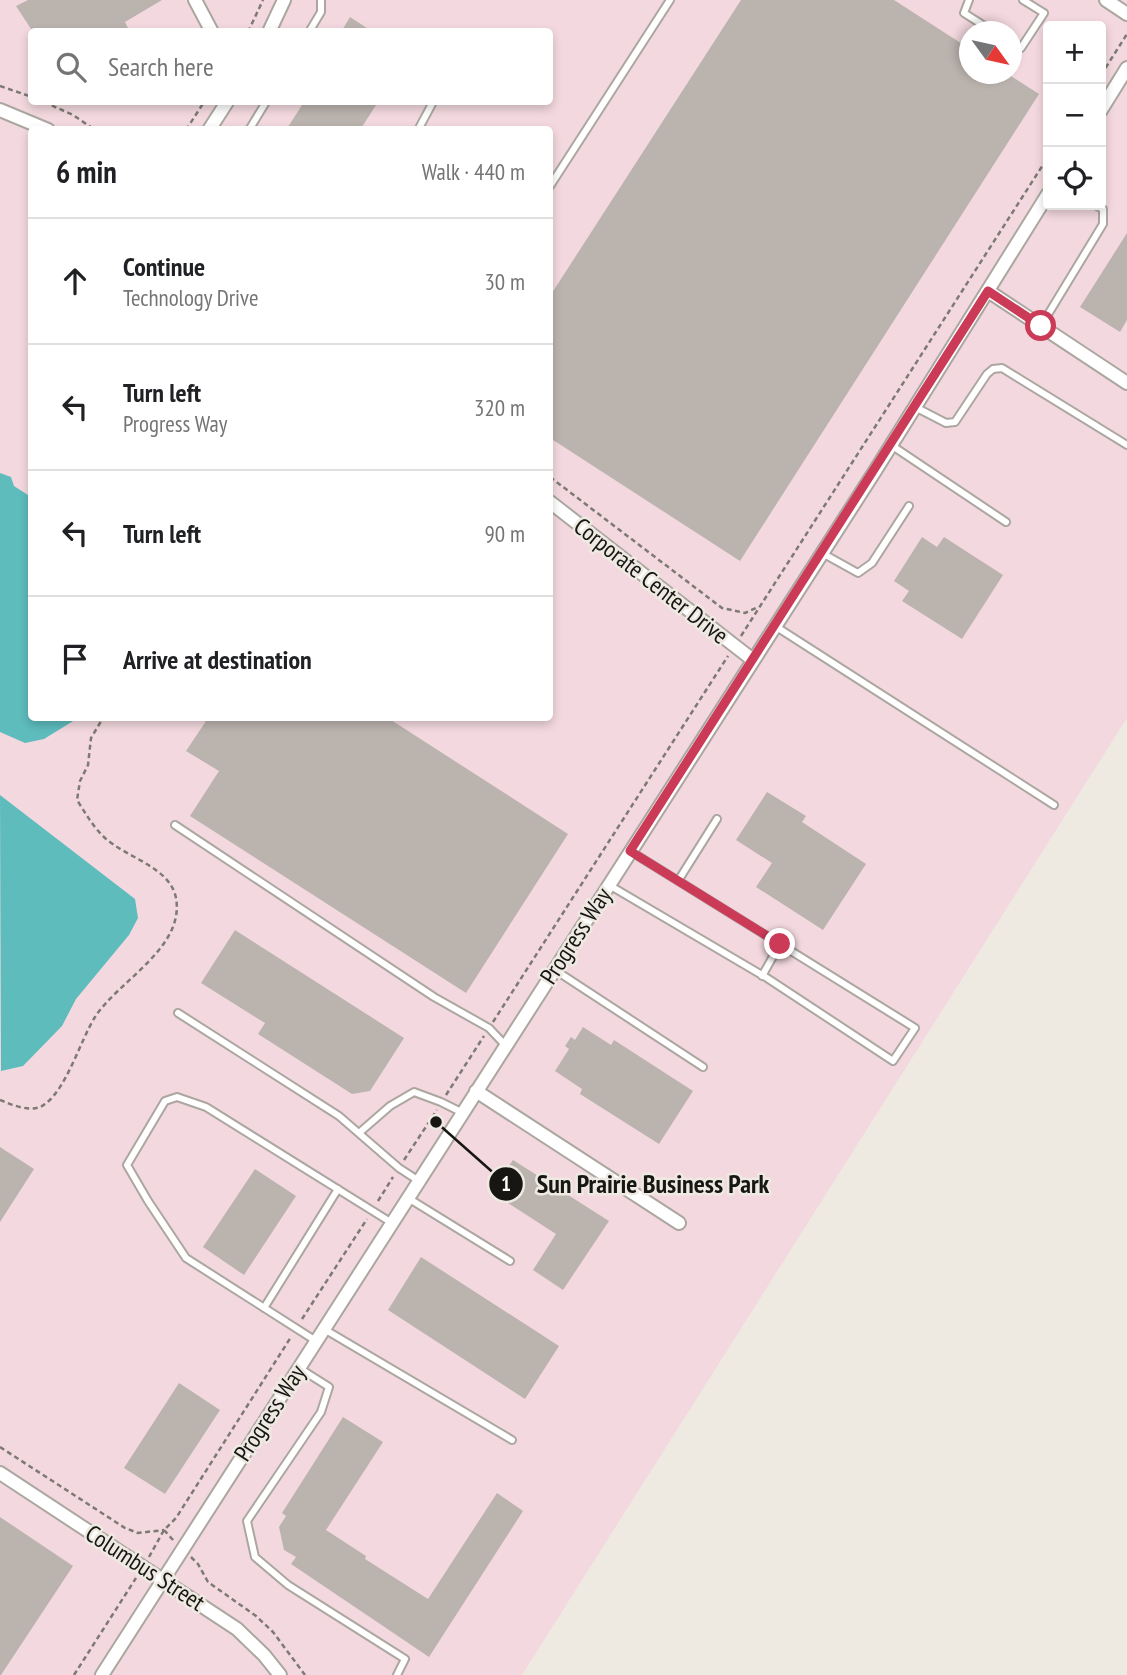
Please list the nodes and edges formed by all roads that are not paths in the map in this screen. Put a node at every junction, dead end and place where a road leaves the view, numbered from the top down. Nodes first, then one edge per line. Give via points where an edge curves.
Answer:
1 (195, 0) edge
2 (284, 0) edge
3 (321, 0) edge
4 (670, 0) edge
5 (969, 0) edge
6 (1023, 0) edge
7 (1106, 0) edge
8 (1127, 13) edge
9 (977, 21) edge
10 (210, 28) edge
11 (271, 28) edge
12 (311, 28) edge
13 (1022, 46) edge
14 (1127, 68) edge
15 (1106, 102) edge
16 (225, 105) edge
17 (264, 105) edge
18 (431, 105) edge
19 (0, 110) edge
20 (38, 126) edge
21 (212, 126) edge
22 (251, 126) edge
23 (420, 126) edge
24 (553, 181) edge
25 (1043, 202) edge
26 (1103, 210) edge
27 (988, 291) junction
28 (1041, 326) junction
29 (1127, 383) edge
30 (915, 407) junction
31 (891, 445) junction
32 (1127, 445) edge
33 (553, 504) edge
34 (909, 506) dead end
35 (1006, 522) dead end
36 (822, 553) junction
37 (775, 626) junction
38 (753, 660) junction
39 (1054, 805) dead end
40 (717, 819) dead end
41 (175, 825) dead end
42 (630, 851) junction
43 (678, 881) junction
44 (609, 885) junction
45 (780, 944) junction
46 (555, 970) junction
47 (762, 976) junction
48 (178, 1013) dead end
49 (506, 1046) junction
50 (703, 1068) dead end
51 (477, 1091) junction
52 (463, 1113) junction
53 (359, 1133) junction
54 (419, 1181) junction
55 (338, 1189) junction
56 (408, 1198) junction
57 (392, 1223) junction
58 (679, 1223) dead end
59 (510, 1261) dead end
60 (264, 1308) junction
61 (324, 1329) junction
62 (316, 1341) junction
63 (299, 1368) junction
64 (512, 1440) dead end
65 (0, 1473) edge
66 (162, 1580) junction
67 (102, 1675) edge
68 (280, 1675) edge
69 (397, 1675) edge

1 - 10 street
2 - 11 street
3 - 12 lane via 321,12
4 - 24 lane
5 - 9 lane via 964,13
6 - 13 lane via 1044,13
7 - 8 street
14 - 15 street
16 - 21 street
17 - 22 lane
18 - 23 lane
19 - 20 street
25 - 27 street, Progress Way
26 - 28 lane via 1103,224
27 - 28 street
27 - 30 street, Progress Way
28 - 29 street
30 - 31 street, Progress Way
30 - 32 lane via 946,423 955,422 987,374 1002,368
31 - 35 lane
31 - 36 street, Progress Way
33 - 38 street, Corporate Center Drive
34 - 36 lane via 872,564 858,573
36 - 37 street, Progress Way
37 - 38 street, Progress Way
37 - 39 lane
38 - 42 street, Progress Way
40 - 43 lane
41 - 49 lane via 434,997 489,1028
42 - 43 lane
42 - 44 street, Progress Way
43 - 45 lane
44 - 46 street, Progress Way
44 - 47 lane
45 - 47 lane
45 - 47 lane via 915,1028 893,1060
46 - 49 street, Progress Way
46 - 50 lane
48 - 53 lane
49 - 51 street, Progress Way
51 - 52 street, Progress Way
51 - 58 street
52 - 53 lane via 414,1092
52 - 54 street, Progress Way
53 - 54 lane
54 - 56 street, Progress Way
55 - 57 lane
55 - 60 lane
55 - 60 lane via 206,1107 177,1097 165,1101 127,1165 186,1258
56 - 57 street, Progress Way
56 - 59 lane
57 - 61 street, Progress Way
60 - 62 lane
61 - 62 street, Progress Way
61 - 64 lane
62 - 63 street, Progress Way
63 - 66 street, Progress Way
63 - 69 lane via 329,1387 321,1412 247,1521 255,1557 288,1585 405,1659
65 - 66 street, Columbus Street
66 - 67 street, Progress Way
66 - 68 street, Columbus Street via 237,1629

